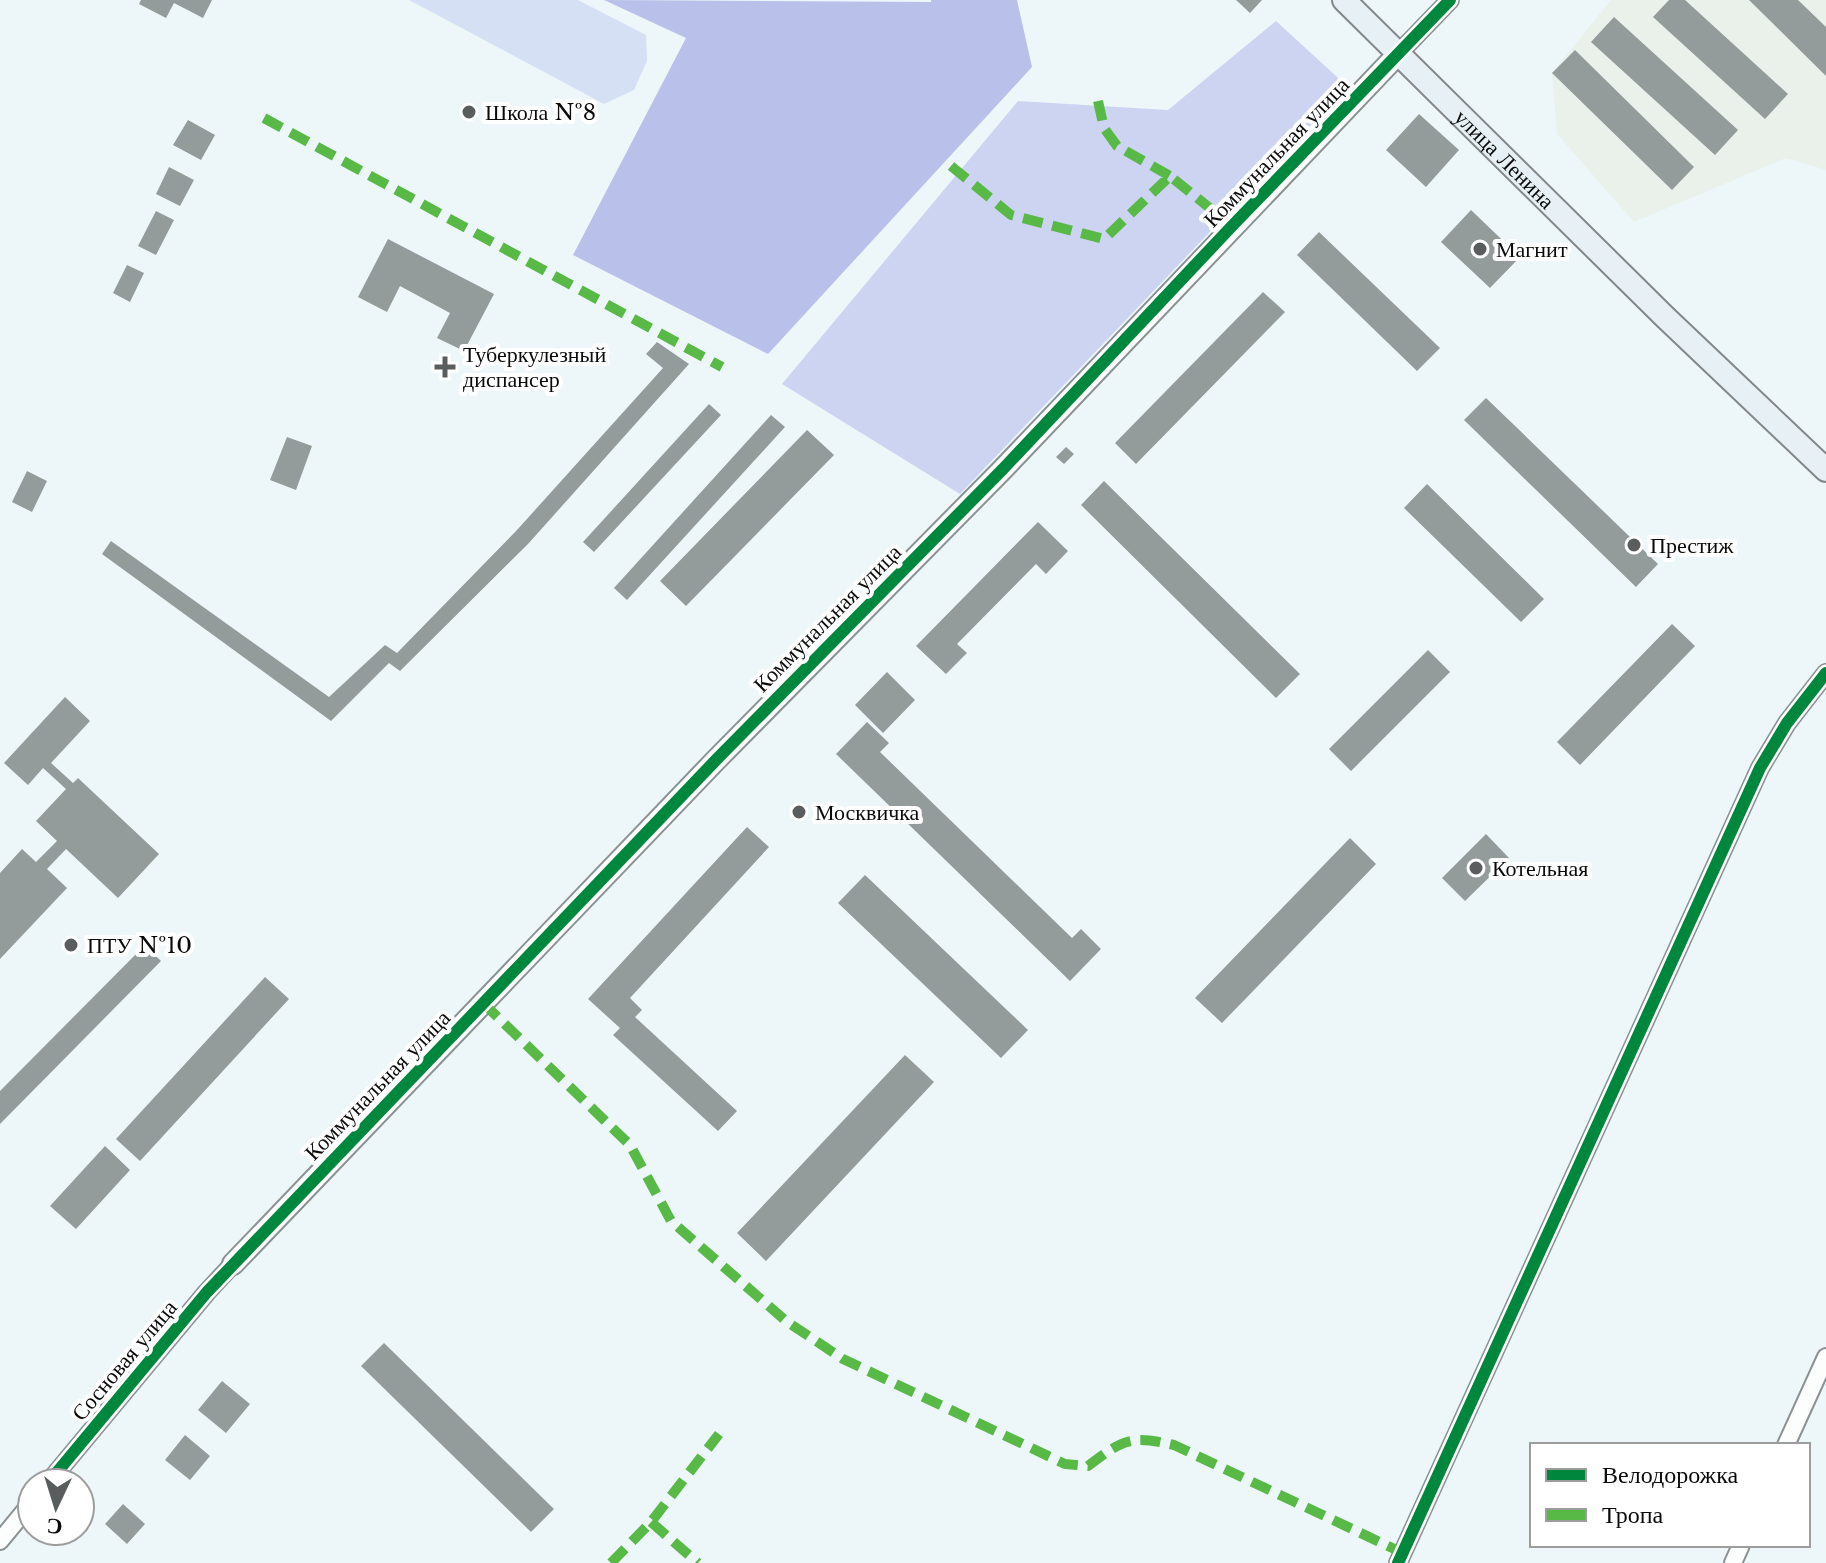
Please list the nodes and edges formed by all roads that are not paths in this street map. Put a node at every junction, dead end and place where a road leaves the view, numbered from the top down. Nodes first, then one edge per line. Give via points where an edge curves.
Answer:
1 (1344, 0) edge
2 (1450, 0) edge
3 (1399, 53) junction
4 (1826, 470) edge
5 (1826, 673) edge
6 (233, 1264) joint
7 (1826, 1357) edge
8 (1787, 1443) edge
9 (61, 1467) edge
10 (16, 1522) edge
11 (0, 1541) edge
12 (1398, 1563) edge

1 - 3 main road, улица Ленина
2 - 3 street, Коммунальная улица
3 - 4 main road, улица Ленина
3 - 6 street, Коммунальная улица
5 - 12 street via 1760,768
6 - 9 street, Сосновая улица
7 - 8 street
10 - 11 street

